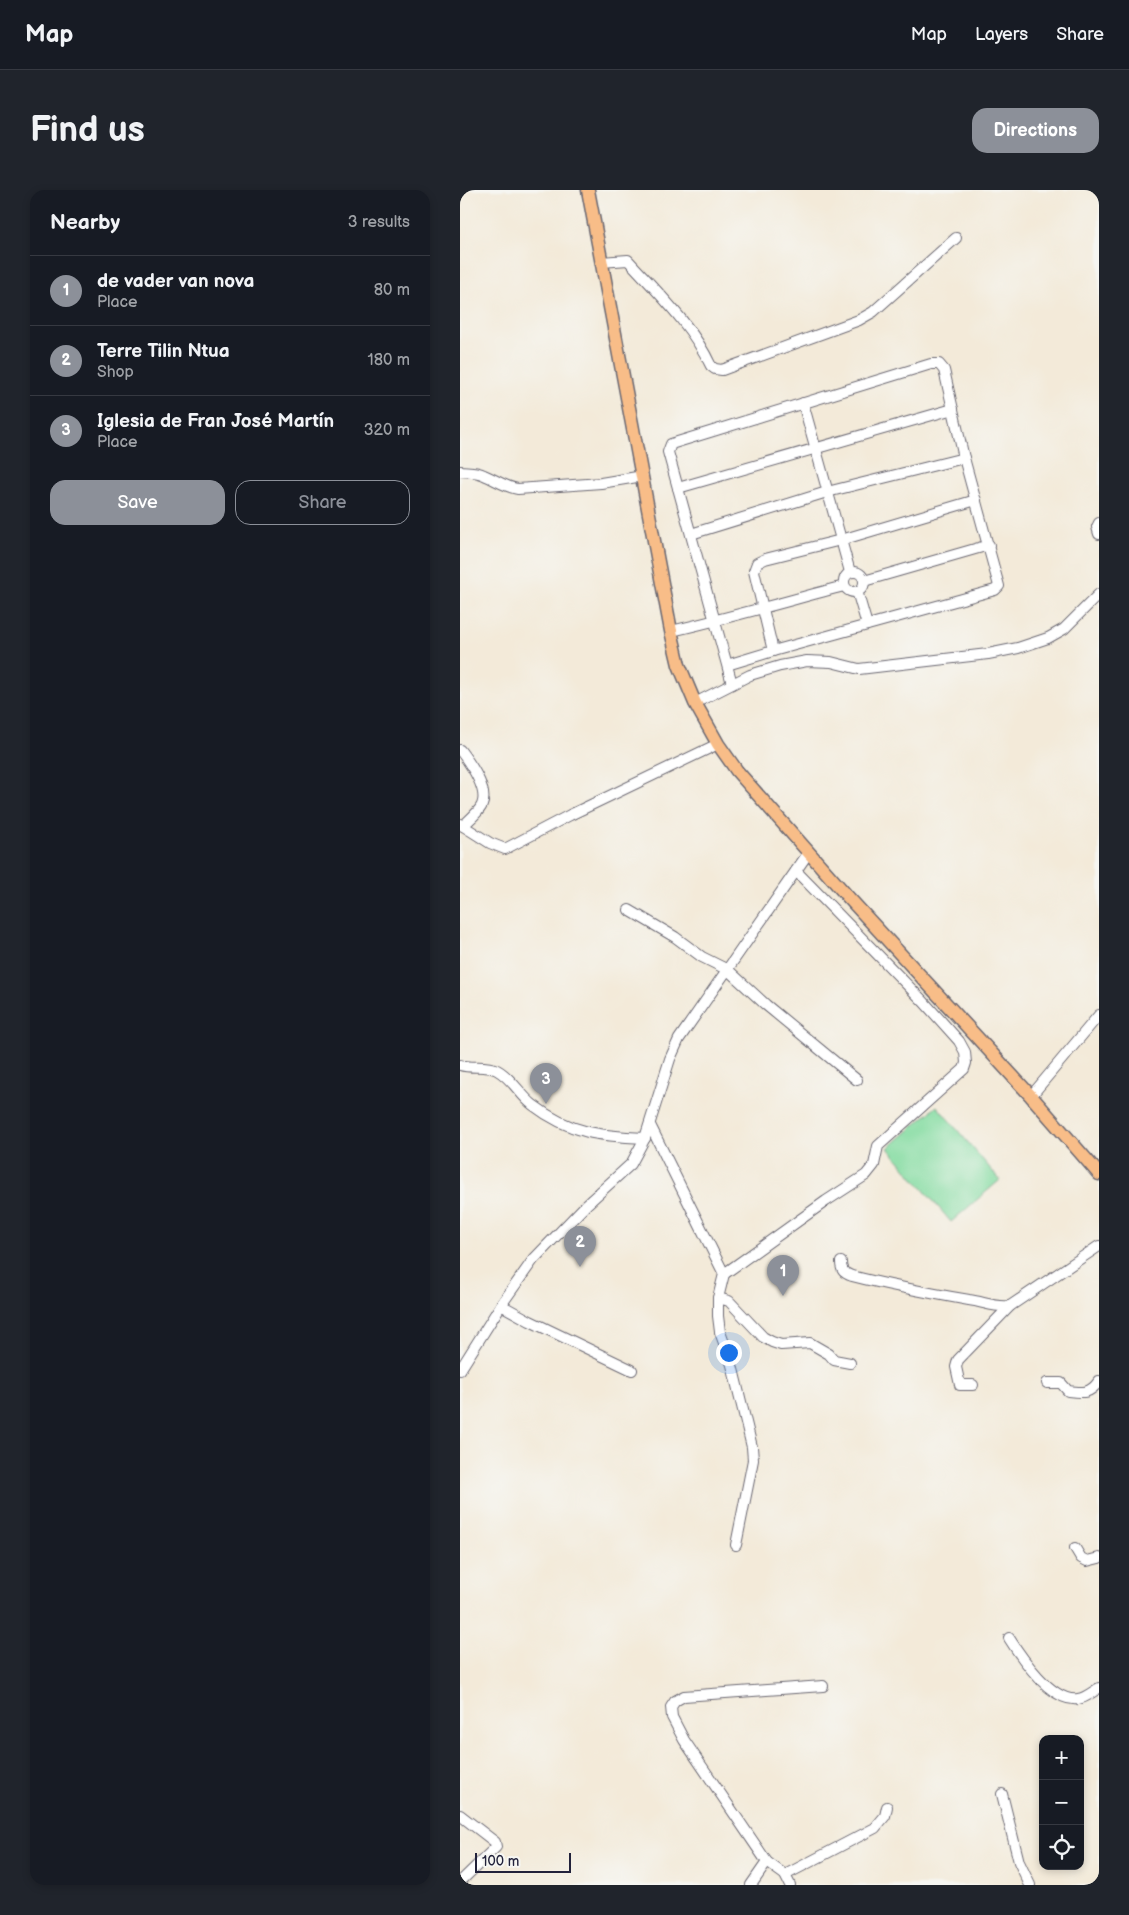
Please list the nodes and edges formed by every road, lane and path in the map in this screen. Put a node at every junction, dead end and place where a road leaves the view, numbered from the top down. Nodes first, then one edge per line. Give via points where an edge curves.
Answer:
1 (588, 190) edge
2 (956, 238) dead end
3 (601, 262) junction
4 (803, 403) junction
5 (953, 409) junction
6 (815, 449) junction
7 (964, 458) junction
8 (460, 471) edge
9 (643, 476) junction
10 (678, 488) junction
11 (828, 492) junction
12 (976, 500) junction
13 (1099, 523) edge
14 (691, 534) junction
15 (1099, 534) edge
16 (840, 540) junction
17 (989, 545) junction
18 (850, 572) junction
19 (864, 580) junction
20 (844, 586) junction
21 (857, 591) junction
22 (1099, 594) edge
23 (763, 607) junction
24 (715, 622) junction
25 (866, 626) junction
26 (671, 631) junction
27 (773, 651) junction
28 (727, 665) junction
29 (732, 684) junction
30 (695, 703) junction
31 (718, 744) junction
32 (460, 750) edge
33 (462, 825) edge
34 (809, 852) junction
35 (796, 872) junction
36 (629, 910) dead end
37 (728, 970) junction
38 (1099, 1015) edge
39 (460, 1065) edge
40 (857, 1080) dead end
41 (1030, 1096) junction
42 (650, 1125) junction
43 (646, 1138) junction
44 (1097, 1168) edge
45 (1099, 1246) edge
46 (841, 1262) dead end
47 (724, 1274) junction
48 (718, 1298) junction
49 (501, 1305) junction
50 (1010, 1306) junction
51 (464, 1355) edge
52 (850, 1363) dead end
53 (460, 1370) edge
54 (632, 1370) dead end
55 (1099, 1381) edge
56 (1047, 1383) dead end
57 (973, 1385) dead end
58 (736, 1545) dead end
59 (1075, 1548) dead end
60 (1099, 1558) edge
61 (1009, 1638) dead end
62 (823, 1686) dead end
63 (1099, 1688) edge
64 (1002, 1794) dead end
65 (887, 1807) dead end
66 (460, 1815) edge
67 (767, 1862) junction
68 (785, 1875) junction
69 (460, 1882) edge
70 (751, 1885) edge
71 (790, 1885) edge
72 (1030, 1885) edge

1 - 3 main road
2 - 3 street via 873,312 859,320 722,370 711,366 676,312 628,260
3 - 9 main road
4 - 5 street via 939,364 944,370
4 - 6 street
4 - 10 street via 671,444 668,452
5 - 6 street
5 - 7 street
6 - 10 street
6 - 11 street
7 - 11 street
7 - 12 street
8 - 9 street via 485,475 518,489 601,483
9 - 26 main road
10 - 14 street
11 - 14 street
11 - 16 street
12 - 16 street
12 - 17 street
13 - 15 street
14 - 24 street
16 - 18 street
16 - 23 street via 757,563 754,571
17 - 19 street
17 - 25 street via 999,582 995,590
18 - 19 street via 859,573
18 - 20 street
19 - 21 street
20 - 21 street
20 - 23 street
21 - 25 street
22 - 29 street via 1064,629 1018,648 859,669 831,662 806,661 780,666
23 - 24 street
23 - 27 street
24 - 26 street
24 - 28 street
25 - 27 street
26 - 30 main road via 679,664
27 - 28 street
28 - 29 street
29 - 30 street
30 - 31 main road
31 - 33 street via 505,849
31 - 34 main road via 737,771
32 - 33 street via 475,772 484,797 482,806
34 - 35 street
34 - 41 main road
35 - 37 street
35 - 47 street via 959,1041 966,1063 964,1069 878,1146 874,1165 866,1175
36 - 37 street
37 - 40 street via 766,1006
37 - 42 street via 679,1039
38 - 41 street
39 - 43 street via 487,1066 504,1074 532,1105 586,1133
41 - 44 main road
42 - 43 street
42 - 47 street
43 - 49 street via 631,1164 533,1260
45 - 50 street
46 - 50 street via 844,1273 852,1276 997,1307
47 - 48 street
48 - 52 street via 729,1301 763,1337 772,1342 781,1345 810,1343 834,1360
48 - 58 street via 720,1332 732,1365 753,1460
49 - 51 street
49 - 54 street
50 - 57 street via 958,1360 956,1367 960,1385
51 - 53 street
55 - 56 street via 1084,1393 1068,1392 1061,1383
59 - 60 street via 1087,1561
61 - 63 street via 1041,1681 1058,1693 1075,1700
62 - 67 street via 684,1696 671,1707 672,1717 684,1740
64 - 72 street via 1019,1862
65 - 68 street via 885,1816 875,1828
66 - 69 street via 495,1842 496,1847
67 - 68 street
67 - 70 street
68 - 71 street

